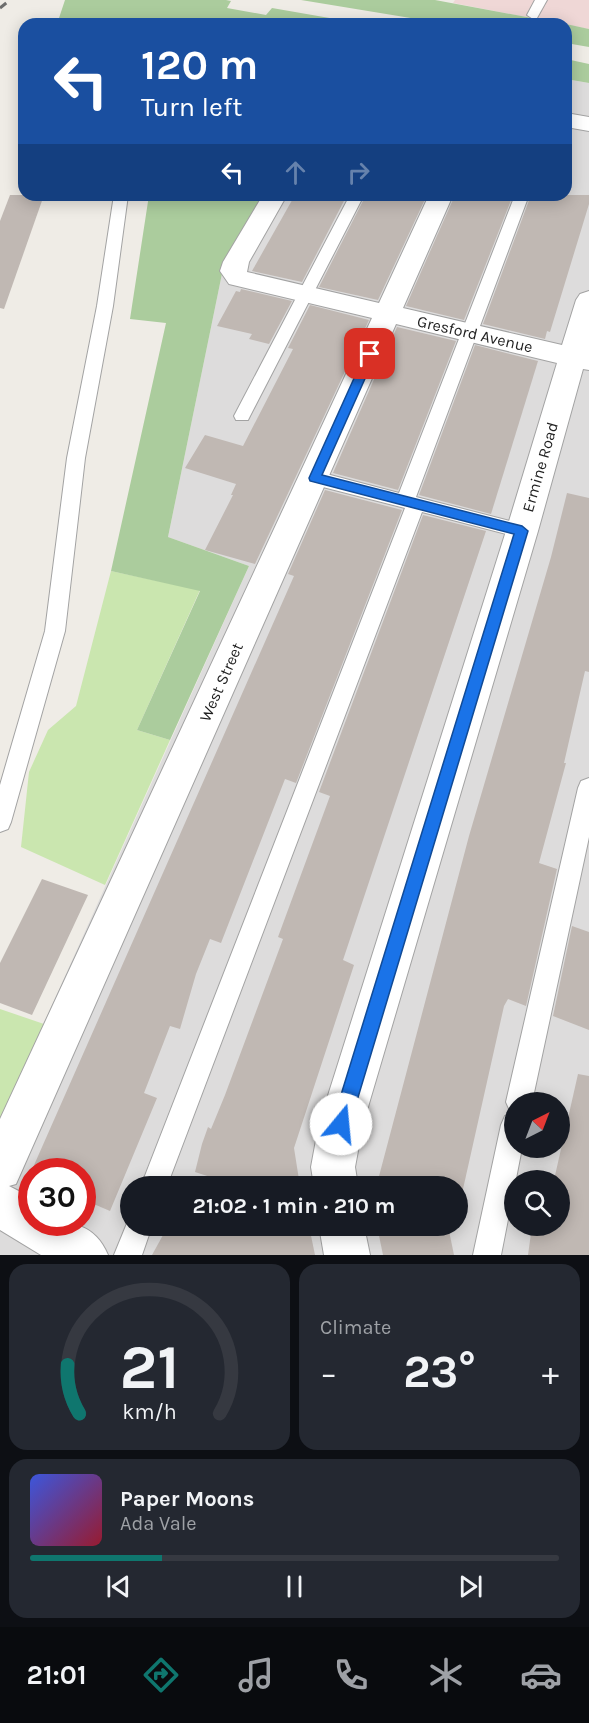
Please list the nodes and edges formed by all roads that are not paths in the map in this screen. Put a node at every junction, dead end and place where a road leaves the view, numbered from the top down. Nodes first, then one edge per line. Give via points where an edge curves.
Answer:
1 (541, 0) edge
2 (533, 15) dead end
3 (572, 121) edge
4 (589, 124) edge
5 (120, 201) edge
6 (272, 201) edge
7 (354, 201) edge
8 (438, 201) edge
9 (520, 201) edge
10 (305, 293) junction
11 (589, 300) edge
12 (389, 313) junction
13 (469, 333) junction
14 (581, 359) edge
15 (242, 416) dead end
16 (315, 478) junction
17 (410, 503) junction
18 (522, 531) junction
19 (589, 788) edge
20 (0, 822) edge
21 (521, 1092) edge
22 (507, 1158) edge
23 (0, 1168) edge
24 (158, 1176) edge
25 (334, 1176) edge
26 (0, 1205) edge
27 (136, 1236) edge
28 (344, 1236) edge
29 (85, 1255) edge
30 (128, 1255) edge
31 (347, 1255) edge
32 (487, 1255) edge

1 - 2 lane
3 - 4 street
5 - 20 lane via 76,458 55,631
6 - 10 street, Gresford Avenue via 233,271 237,278
7 - 10 lane
8 - 12 street, West Street
9 - 13 lane
10 - 12 street, Gresford Avenue
10 - 15 lane
11 - 14 street, Ermine Road
12 - 13 street, Gresford Avenue
12 - 16 street, West Street
13 - 14 street, Gresford Avenue
13 - 17 lane
14 - 18 street, Ermine Road
16 - 17 lane
16 - 23 street, West Street
17 - 18 lane
17 - 24 lane
18 - 25 street, Ermine Road via 341,1124
19 - 21 lane
22 - 32 lane
26 - 29 street
27 - 30 lane
28 - 31 street

